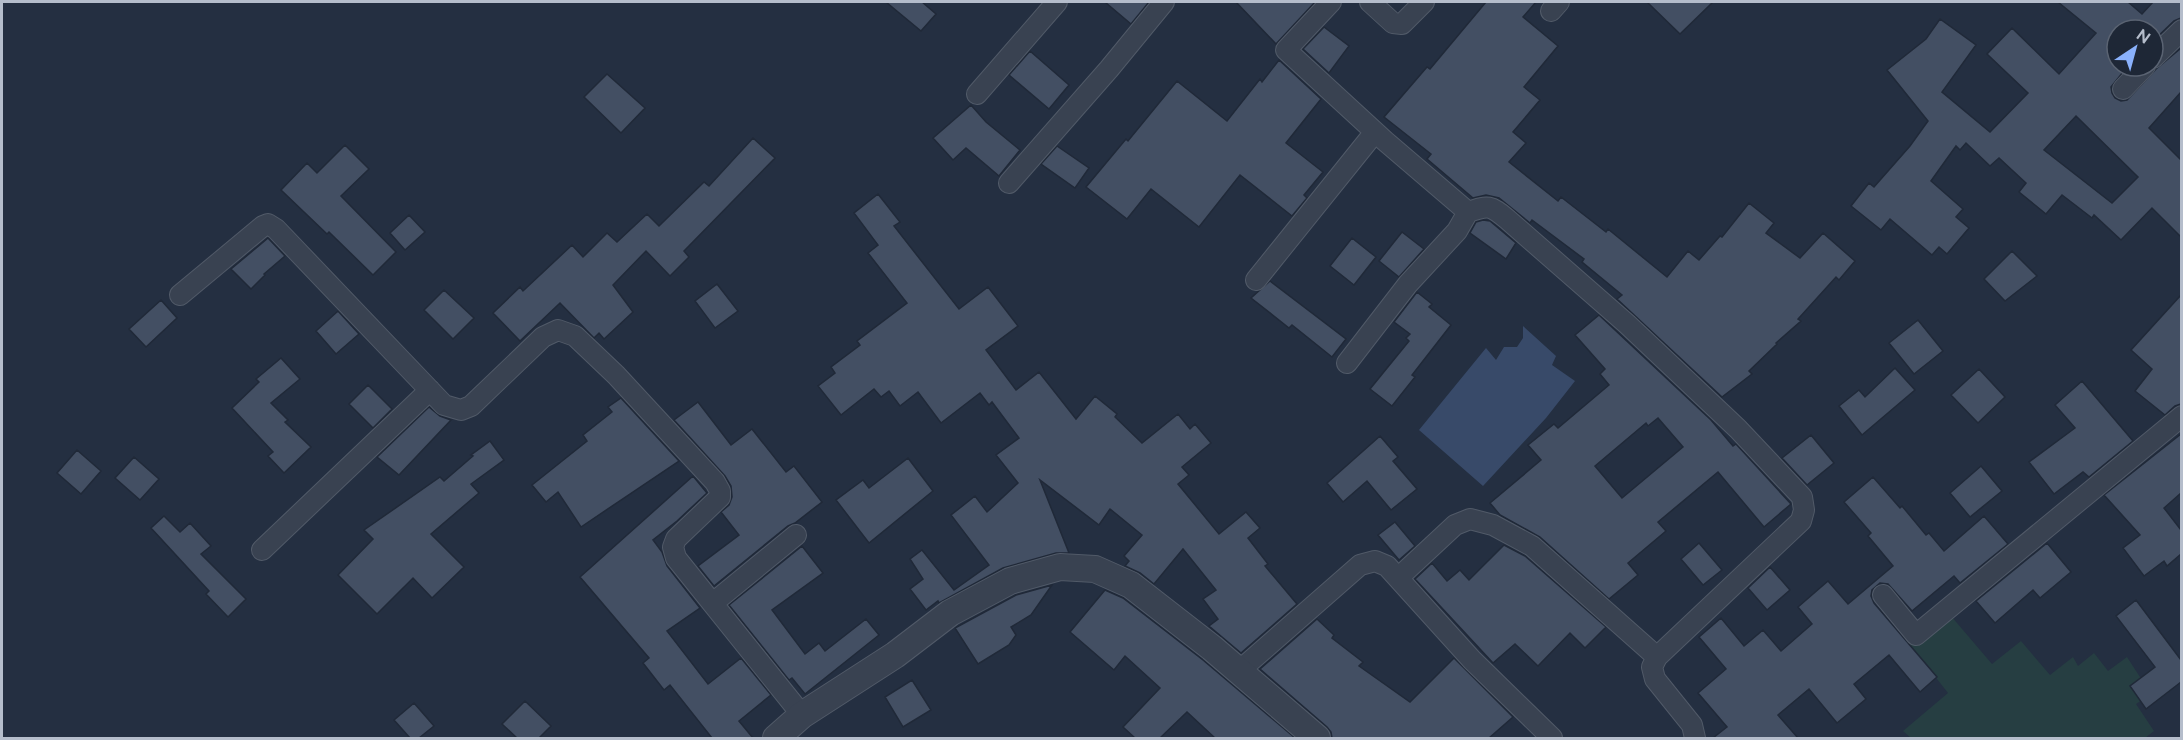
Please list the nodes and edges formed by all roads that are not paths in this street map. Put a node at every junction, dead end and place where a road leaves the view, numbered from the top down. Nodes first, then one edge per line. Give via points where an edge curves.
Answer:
1 (1057, 2) edge
2 (1164, 2) edge
3 (1331, 2) edge
4 (1370, 2) edge
5 (1424, 2) edge
6 (2181, 30) edge
7 (2165, 46) edge
8 (2134, 78) edge
9 (2123, 89) dead end
10 (976, 94) dead end
11 (1375, 132) junction
12 (1009, 183) dead end
13 (1468, 212) junction
14 (1256, 280) dead end
15 (180, 295) dead end
16 (1347, 363) dead end
17 (430, 390) junction
18 (2181, 416) edge
19 (796, 536) dead end
20 (262, 550) dead end
21 (1398, 578) junction
22 (1883, 596) dead end
23 (713, 603) junction
24 (1657, 657) junction
25 (1239, 671) junction
26 (802, 715) junction
27 (776, 738) edge
28 (1317, 738) edge
29 (1552, 738) edge
30 (1695, 738) edge

1 - 10 street
2 - 12 street
3 - 11 street via 1286,50
4 - 5 street via 1393,24 1401,24
6 - 7 street
8 - 9 street
11 - 13 street
11 - 14 street
13 - 16 street via 1457,231 1408,284
13 - 24 street via 1485,206 1507,219 1627,324 1802,496 1801,521
15 - 17 street via 268,224
17 - 20 street
17 - 23 street via 444,405 461,410 471,406 543,337 558,330 575,336 616,375 720,491 717,502 683,530 673,547 676,558
18 - 22 street via 1916,635
19 - 23 street
21 - 24 street via 1455,525 1470,519 1493,525 1532,546
21 - 25 street via 1388,566 1375,561 1360,565
21 - 29 street via 1472,660
23 - 26 street
24 - 30 street via 1652,666 1655,679 1692,725
25 - 26 street via 1131,585 1095,569 1060,567 1010,581 950,613 895,655
25 - 28 street
26 - 27 street

